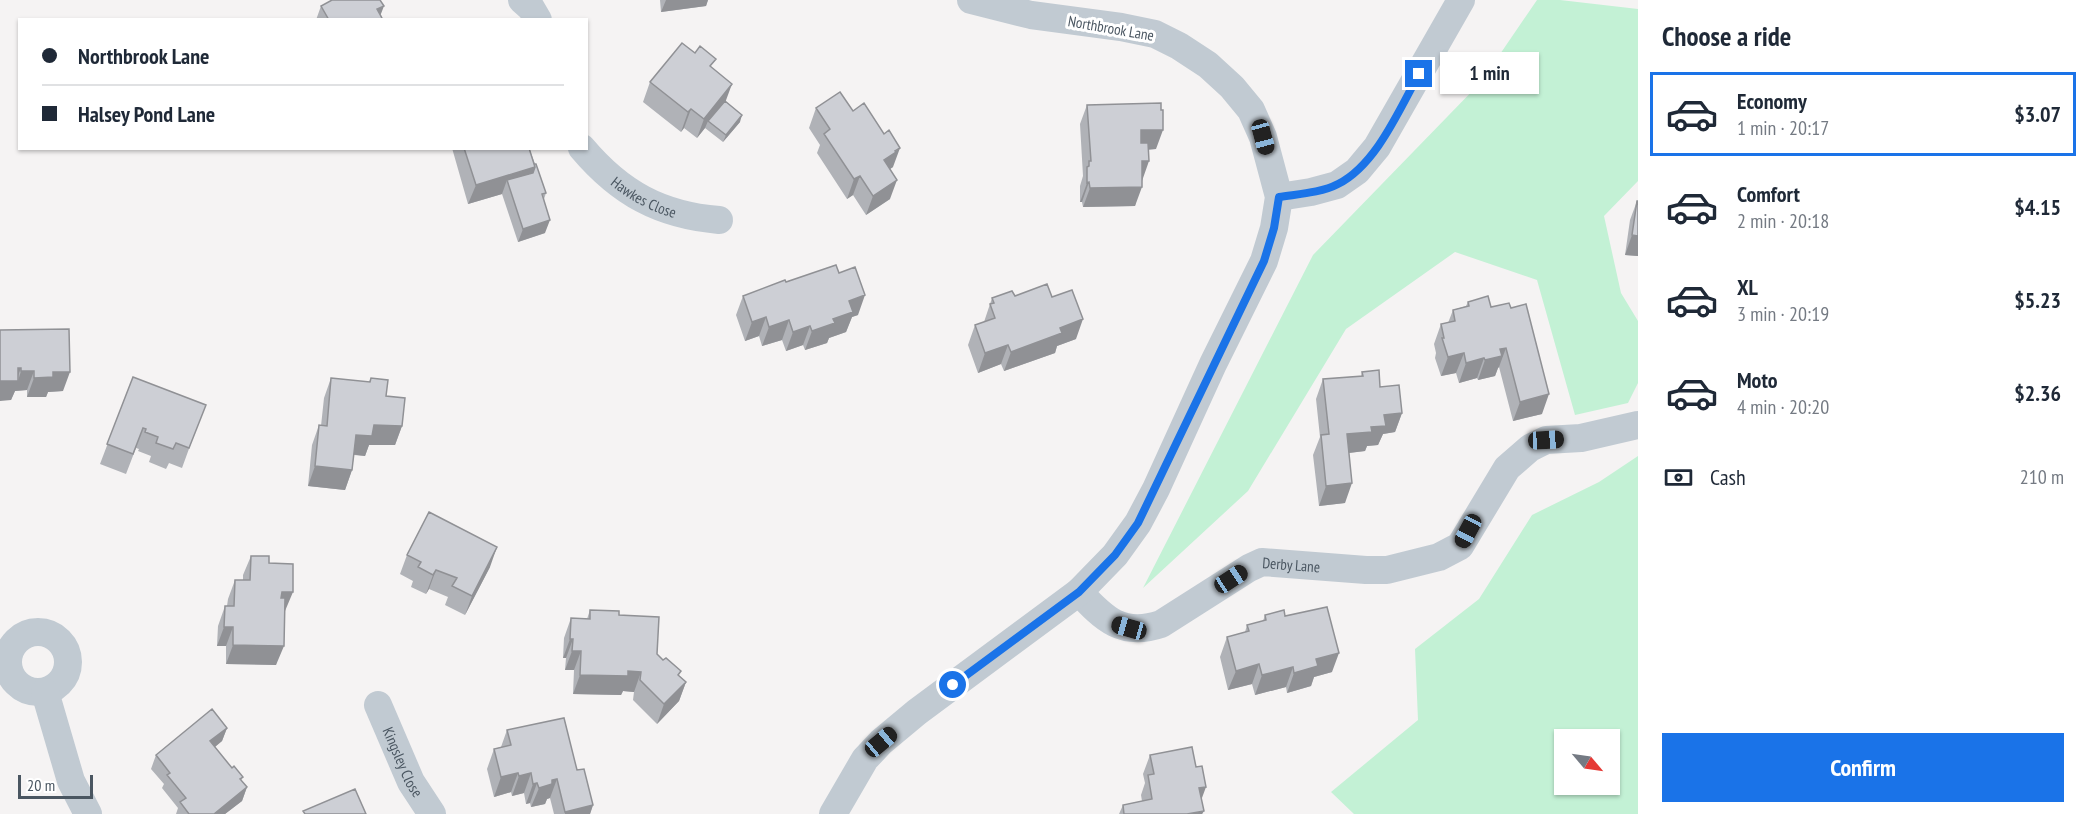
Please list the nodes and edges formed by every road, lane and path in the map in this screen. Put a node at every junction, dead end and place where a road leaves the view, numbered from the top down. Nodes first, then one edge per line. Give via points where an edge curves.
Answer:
1 (522, 0) edge
2 (971, 0) edge
3 (1461, 0) edge
4 (537, 18) edge
5 (584, 150) edge
6 (1279, 197) junction
7 (719, 220) dead end
8 (1638, 425) edge
9 (1079, 592) junction
10 (45, 692) dead end
11 (378, 705) dead end
12 (88, 814) edge
13 (432, 814) edge
14 (833, 814) edge

1 - 4 street
2 - 6 street, Northbrook Lane via 1031,15 1155,34 1179,46 1208,65 1251,110 1263,137
3 - 6 street via 1377,147 1357,171 1337,185
5 - 7 street, Hawkes Close via 606,174 645,202 692,218
6 - 9 street, Northbrook Lane via 1264,261 1156,489 1115,555
8 - 9 street, Derby Lane via 1581,438 1546,440 1530,448 1507,468 1460,546 1439,557 1387,570 1262,562 1161,624 1145,629 1114,624
9 - 14 street, Northbrook Lane via 881,742 865,759
10 - 12 street via 71,781
11 - 13 street, Kingsley Close via 411,783

